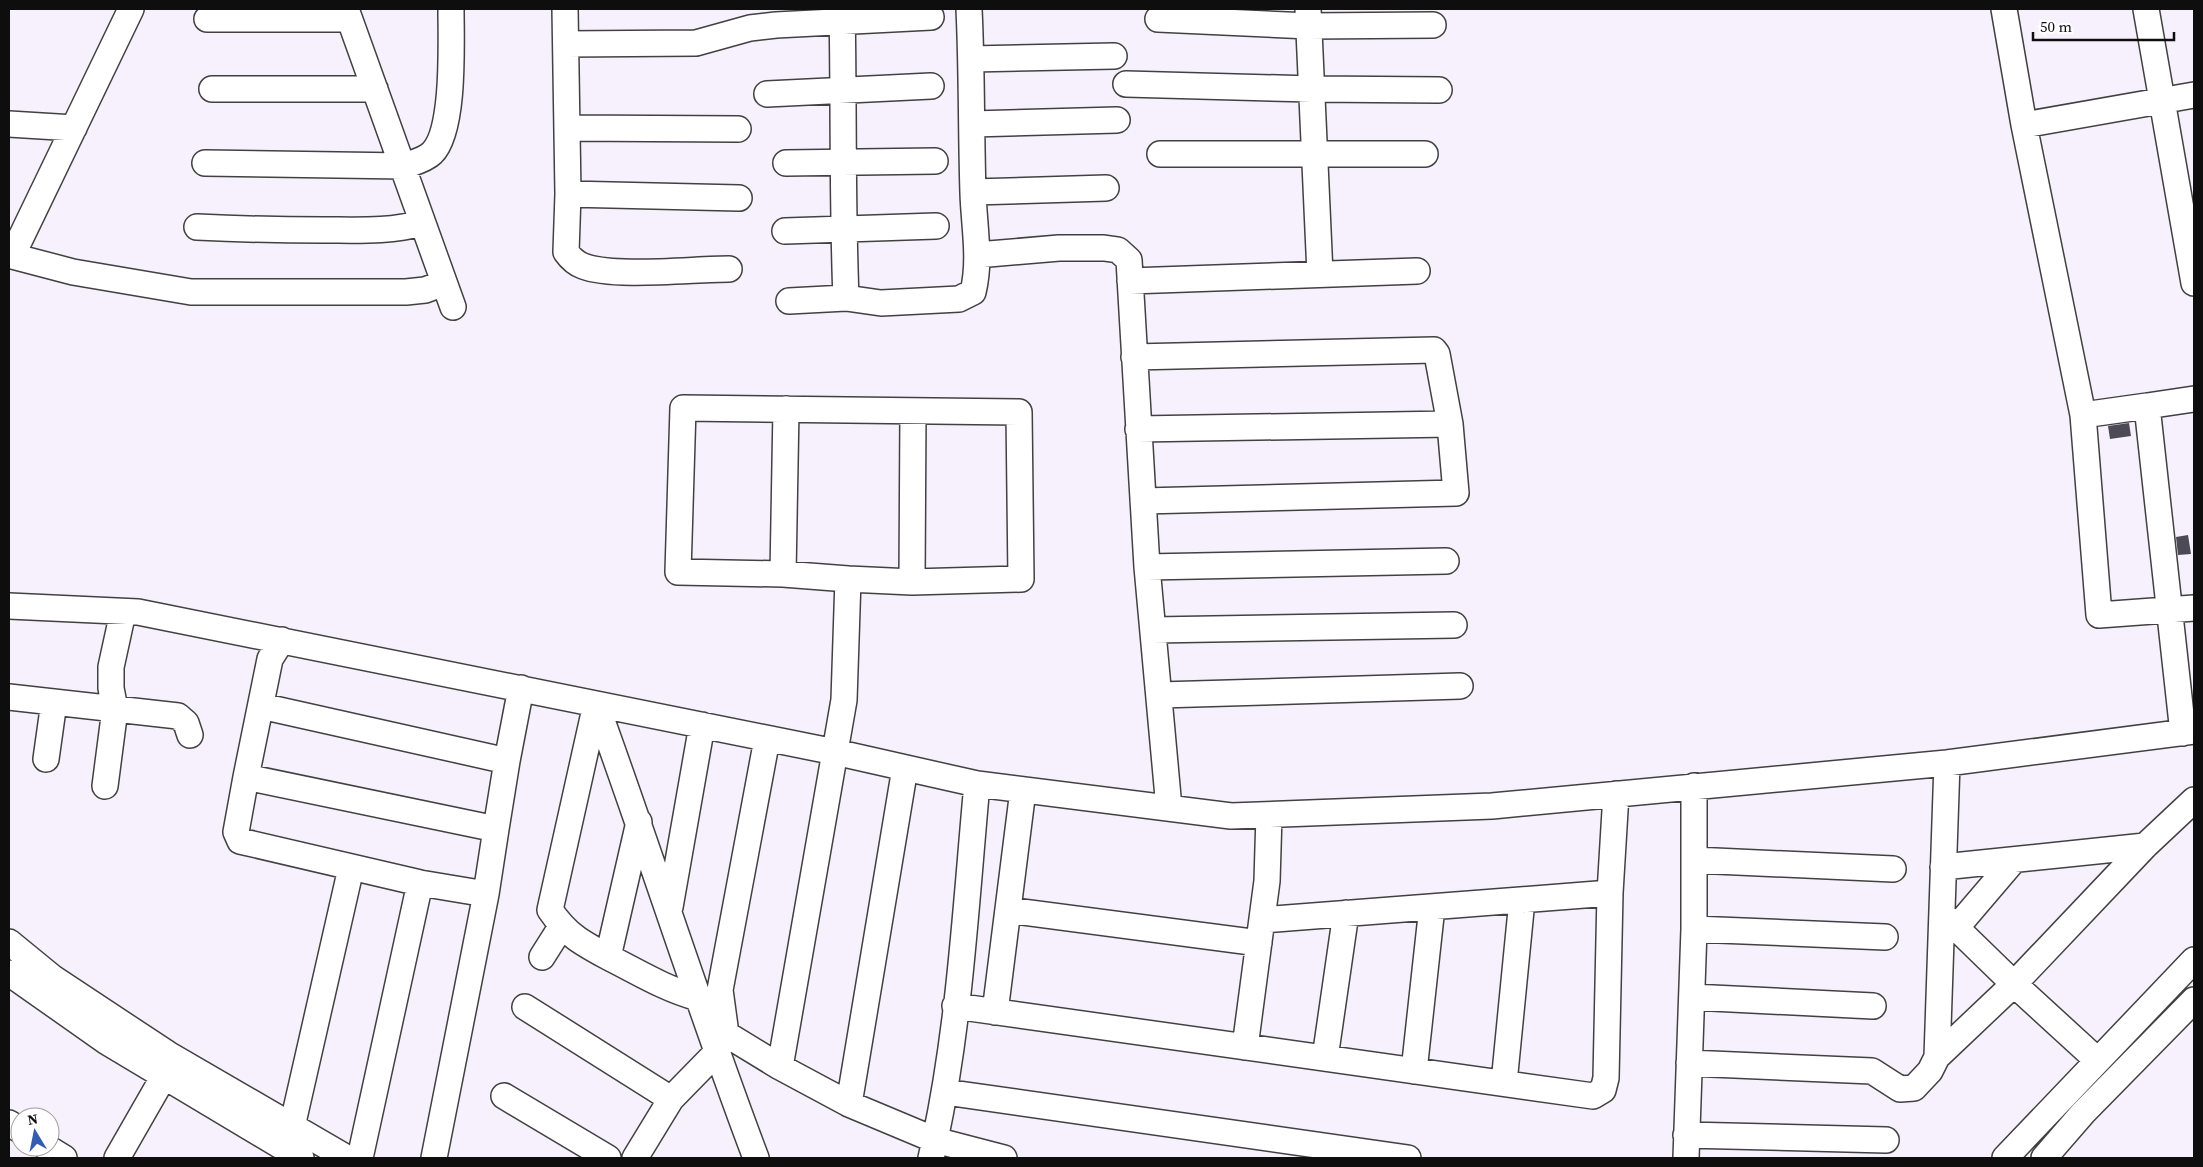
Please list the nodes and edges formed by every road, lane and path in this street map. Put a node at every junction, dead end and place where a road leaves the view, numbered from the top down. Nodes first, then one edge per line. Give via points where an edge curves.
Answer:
1 (131, 9) edge
2 (451, 9) edge
3 (565, 9) edge
4 (969, 9) edge
5 (2004, 9) edge
6 (2146, 9) edge
7 (348, 14) edge
8 (842, 16) edge
9 (931, 17) dead end
10 (1308, 17) edge
11 (207, 19) dead end
12 (1158, 19) dead end
13 (1433, 25) dead end
14 (566, 44) junction
15 (1114, 56) dead end
16 (971, 59) junction
17 (1126, 84) dead end
18 (931, 86) dead end
19 (212, 89) dead end
20 (374, 89) junction
21 (1312, 89) junction
22 (1439, 90) dead end
23 (844, 92) junction
24 (767, 94) dead end
25 (2194, 95) edge
26 (2162, 100) junction
27 (1117, 120) dead end
28 (9, 124) edge
29 (972, 124) junction
30 (2024, 126) junction
31 (74, 128) junction
32 (567, 128) junction
33 (738, 129) dead end
34 (1160, 154) dead end
35 (1424, 154) dead end
36 (1314, 155) junction
37 (935, 160) dead end
38 (843, 162) junction
39 (205, 163) dead end
40 (786, 163) dead end
41 (404, 166) junction
42 (1106, 188) dead end
43 (973, 192) junction
44 (568, 194) junction
45 (739, 198) dead end
46 (422, 223) junction
47 (936, 226) dead end
48 (197, 227) dead end
49 (843, 229) junction
50 (785, 231) dead end
51 (977, 255) junction
52 (10, 258) edge
53 (728, 269) dead end
54 (1418, 271) dead end
55 (1320, 274) junction
56 (1130, 281) junction
57 (444, 282) junction
58 (2194, 283) edge
59 (846, 298) junction
60 (789, 300) dead end
61 (453, 306) dead end
62 (1134, 357) junction
63 (2194, 399) edge
64 (2147, 406) junction
65 (786, 409) junction
66 (914, 411) junction
67 (2083, 414) junction
68 (1450, 424) junction
69 (1138, 430) junction
70 (1143, 502) junction
71 (1446, 561) dead end
72 (1147, 567) junction
73 (783, 574) junction
74 (848, 579) junction
75 (912, 582) junction
76 (9, 606) edge
77 (2194, 608) edge
78 (2170, 610) junction
79 (123, 612) junction
80 (1454, 626) dead end
81 (1153, 630) junction
82 (282, 640) junction
83 (1460, 686) dead end
84 (521, 688) junction
85 (1160, 695) junction
86 (9, 697) edge
87 (54, 702) junction
88 (596, 704) junction
89 (261, 706) junction
90 (115, 709) junction
91 (702, 725) junction
92 (2189, 732) edge
93 (190, 735) dead end
94 (767, 739) junction
95 (834, 752) junction
96 (46, 759) dead end
97 (507, 761) junction
98 (1947, 763) junction
99 (904, 768) junction
100 (246, 777) junction
101 (977, 784) junction
102 (105, 786) dead end
103 (1694, 786) junction
104 (1023, 790) junction
105 (1616, 794) junction
106 (2194, 800) edge
107 (1169, 808) junction
108 (1270, 815) junction
109 (639, 822) junction
110 (496, 829) junction
111 (2145, 846) junction
112 (1694, 860) junction
113 (2014, 860) junction
114 (1943, 867) junction
115 (351, 868) junction
116 (1893, 869) dead end
117 (420, 883) junction
118 (1610, 893) junction
119 (486, 894) junction
120 (1522, 900) junction
121 (1432, 907) junction
122 (1008, 910) junction
123 (669, 911) junction
124 (1346, 913) junction
125 (1949, 921) junction
126 (561, 927) junction
127 (1694, 929) junction
128 (1261, 931) junction
129 (1885, 937) dead end
130 (9, 942) edge
131 (542, 957) dead end
132 (608, 957) junction
133 (2194, 960) edge
134 (9, 973) edge
135 (2014, 984) junction
136 (1692, 997) junction
137 (698, 998) junction
138 (2194, 1000) edge
139 (525, 1006) dead end
140 (955, 1006) junction
141 (1873, 1006) dead end
142 (995, 1012) junction
143 (1245, 1047) junction
144 (716, 1053) junction
145 (1938, 1057) junction
146 (1325, 1058) junction
147 (2097, 1060) junction
148 (1689, 1063) junction
149 (780, 1067) junction
150 (1414, 1071) junction
151 (164, 1076) junction
152 (1504, 1083) junction
153 (945, 1092) junction
154 (504, 1096) dead end
155 (671, 1099) junction
156 (848, 1104) junction
157 (1886, 1140) dead end
158 (292, 1144) edge
159 (1686, 1147) edge
160 (933, 1149) edge
161 (117, 1158) edge
162 (347, 1158) edge
163 (360, 1158) edge
164 (434, 1158) edge
165 (608, 1158) edge
166 (635, 1158) edge
167 (756, 1158) edge
168 (1004, 1158) edge
169 (1408, 1158) edge
170 (2005, 1158) edge
171 (2044, 1158) edge

1 - 31 street
2 - 41 street via 448,111 440,143 430,155
3 - 14 street
4 - 16 street
5 - 30 street
6 - 26 street
7 - 11 street
7 - 20 street
8 - 9 street
8 - 14 street via 750,28 696,43
8 - 23 street
10 - 12 street
10 - 13 street
10 - 21 street
14 - 32 street
15 - 16 street
16 - 29 street
17 - 21 street
18 - 23 street
19 - 20 street
20 - 41 street
21 - 22 street
21 - 36 street
23 - 24 street
23 - 38 street
25 - 26 street
26 - 30 street
26 - 58 street
27 - 29 street
28 - 31 street
29 - 43 street
30 - 67 street
31 - 52 street
32 - 33 street
32 - 44 street
34 - 36 street
35 - 36 street
36 - 55 street
37 - 38 street
38 - 40 street
38 - 49 street
39 - 41 street
41 - 46 street
42 - 43 street
43 - 51 street
44 - 45 street
44 - 53 street via 566,252 574,262 609,271
46 - 48 street via 367,230
46 - 57 street
47 - 49 street
49 - 50 street
49 - 59 street
51 - 56 street via 1059,248 1118,250 1129,260
51 - 59 street via 973,292 958,299 881,303
52 - 57 street via 191,292 406,292 425,290
54 - 55 street
55 - 56 street
56 - 62 street
57 - 61 street
59 - 60 street
62 - 68 street via 1428,349 1438,354
62 - 69 street
63 - 64 street
64 - 67 street
64 - 78 street
65 - 66 street
65 - 73 street
65 - 73 street via 683,408 678,572
66 - 75 street
66 - 75 street via 1019,412 1020,579
67 - 78 street via 2100,615
68 - 69 street
68 - 70 street via 1456,494
69 - 70 street
70 - 72 street
71 - 72 street
72 - 81 street
73 - 74 street
74 - 75 street
74 - 95 street via 844,700
76 - 79 street
77 - 78 street
78 - 92 street
79 - 82 street via 138,612
79 - 90 street via 111,667
80 - 81 street
81 - 85 street
82 - 84 street
82 - 89 street via 270,659
83 - 85 street
84 - 88 street
84 - 97 street
85 - 107 street
86 - 87 street
87 - 90 street
87 - 96 street
88 - 91 street
88 - 109 street
88 - 126 street via 550,910
89 - 97 street
89 - 100 street
90 - 93 street via 178,716 186,723
90 - 102 street
91 - 94 street
91 - 123 street
92 - 98 street
94 - 95 street
94 - 149 street via 720,990 726,1034
95 - 99 street
95 - 149 street
97 - 110 street
98 - 103 street
98 - 114 street
99 - 101 street
99 - 156 street
100 - 110 street
100 - 115 street via 236,832 240,841
101 - 104 street
101 - 140 street
103 - 105 street
103 - 112 street
104 - 107 street
104 - 122 street
105 - 108 street via 1492,806
105 - 118 street
106 - 111 street
107 - 108 street via 1232,816
108 - 128 street
109 - 123 street
109 - 132 street
110 - 119 street
111 - 113 street
111 - 135 street
112 - 116 street
112 - 127 street
113 - 114 street
113 - 125 street
114 - 125 street
115 - 117 street
115 - 158 street
117 - 119 street
117 - 163 street
118 - 120 street
118 - 152 street via 1606,1078 1603,1090 1593,1096
119 - 164 street
120 - 121 street
120 - 152 street
121 - 124 street
121 - 150 street
122 - 128 street
122 - 142 street
123 - 137 street
124 - 128 street
124 - 146 street
125 - 135 street
125 - 145 street
126 - 131 street
126 - 132 street via 576,940
127 - 129 street
127 - 136 street
128 - 143 street
130 - 158 street via 53,978 168,1054
132 - 137 street via 674,992
133 - 147 street
134 - 151 street via 106,1042
135 - 145 street
135 - 147 street
136 - 141 street
136 - 148 street
137 - 144 street
138 - 171 street via 2083,1113
139 - 155 street
140 - 142 street
140 - 153 street
142 - 143 street
143 - 146 street
144 - 155 street
144 - 167 street
145 - 148 street via 1914,1088 1900,1089 1872,1071
146 - 150 street
147 - 170 street
148 - 159 street
149 - 156 street
150 - 152 street
151 - 158 street
151 - 161 street
153 - 160 street
153 - 169 street
154 - 165 street
155 - 166 street
156 - 160 street
157 - 159 street
158 - 162 street
160 - 168 street

